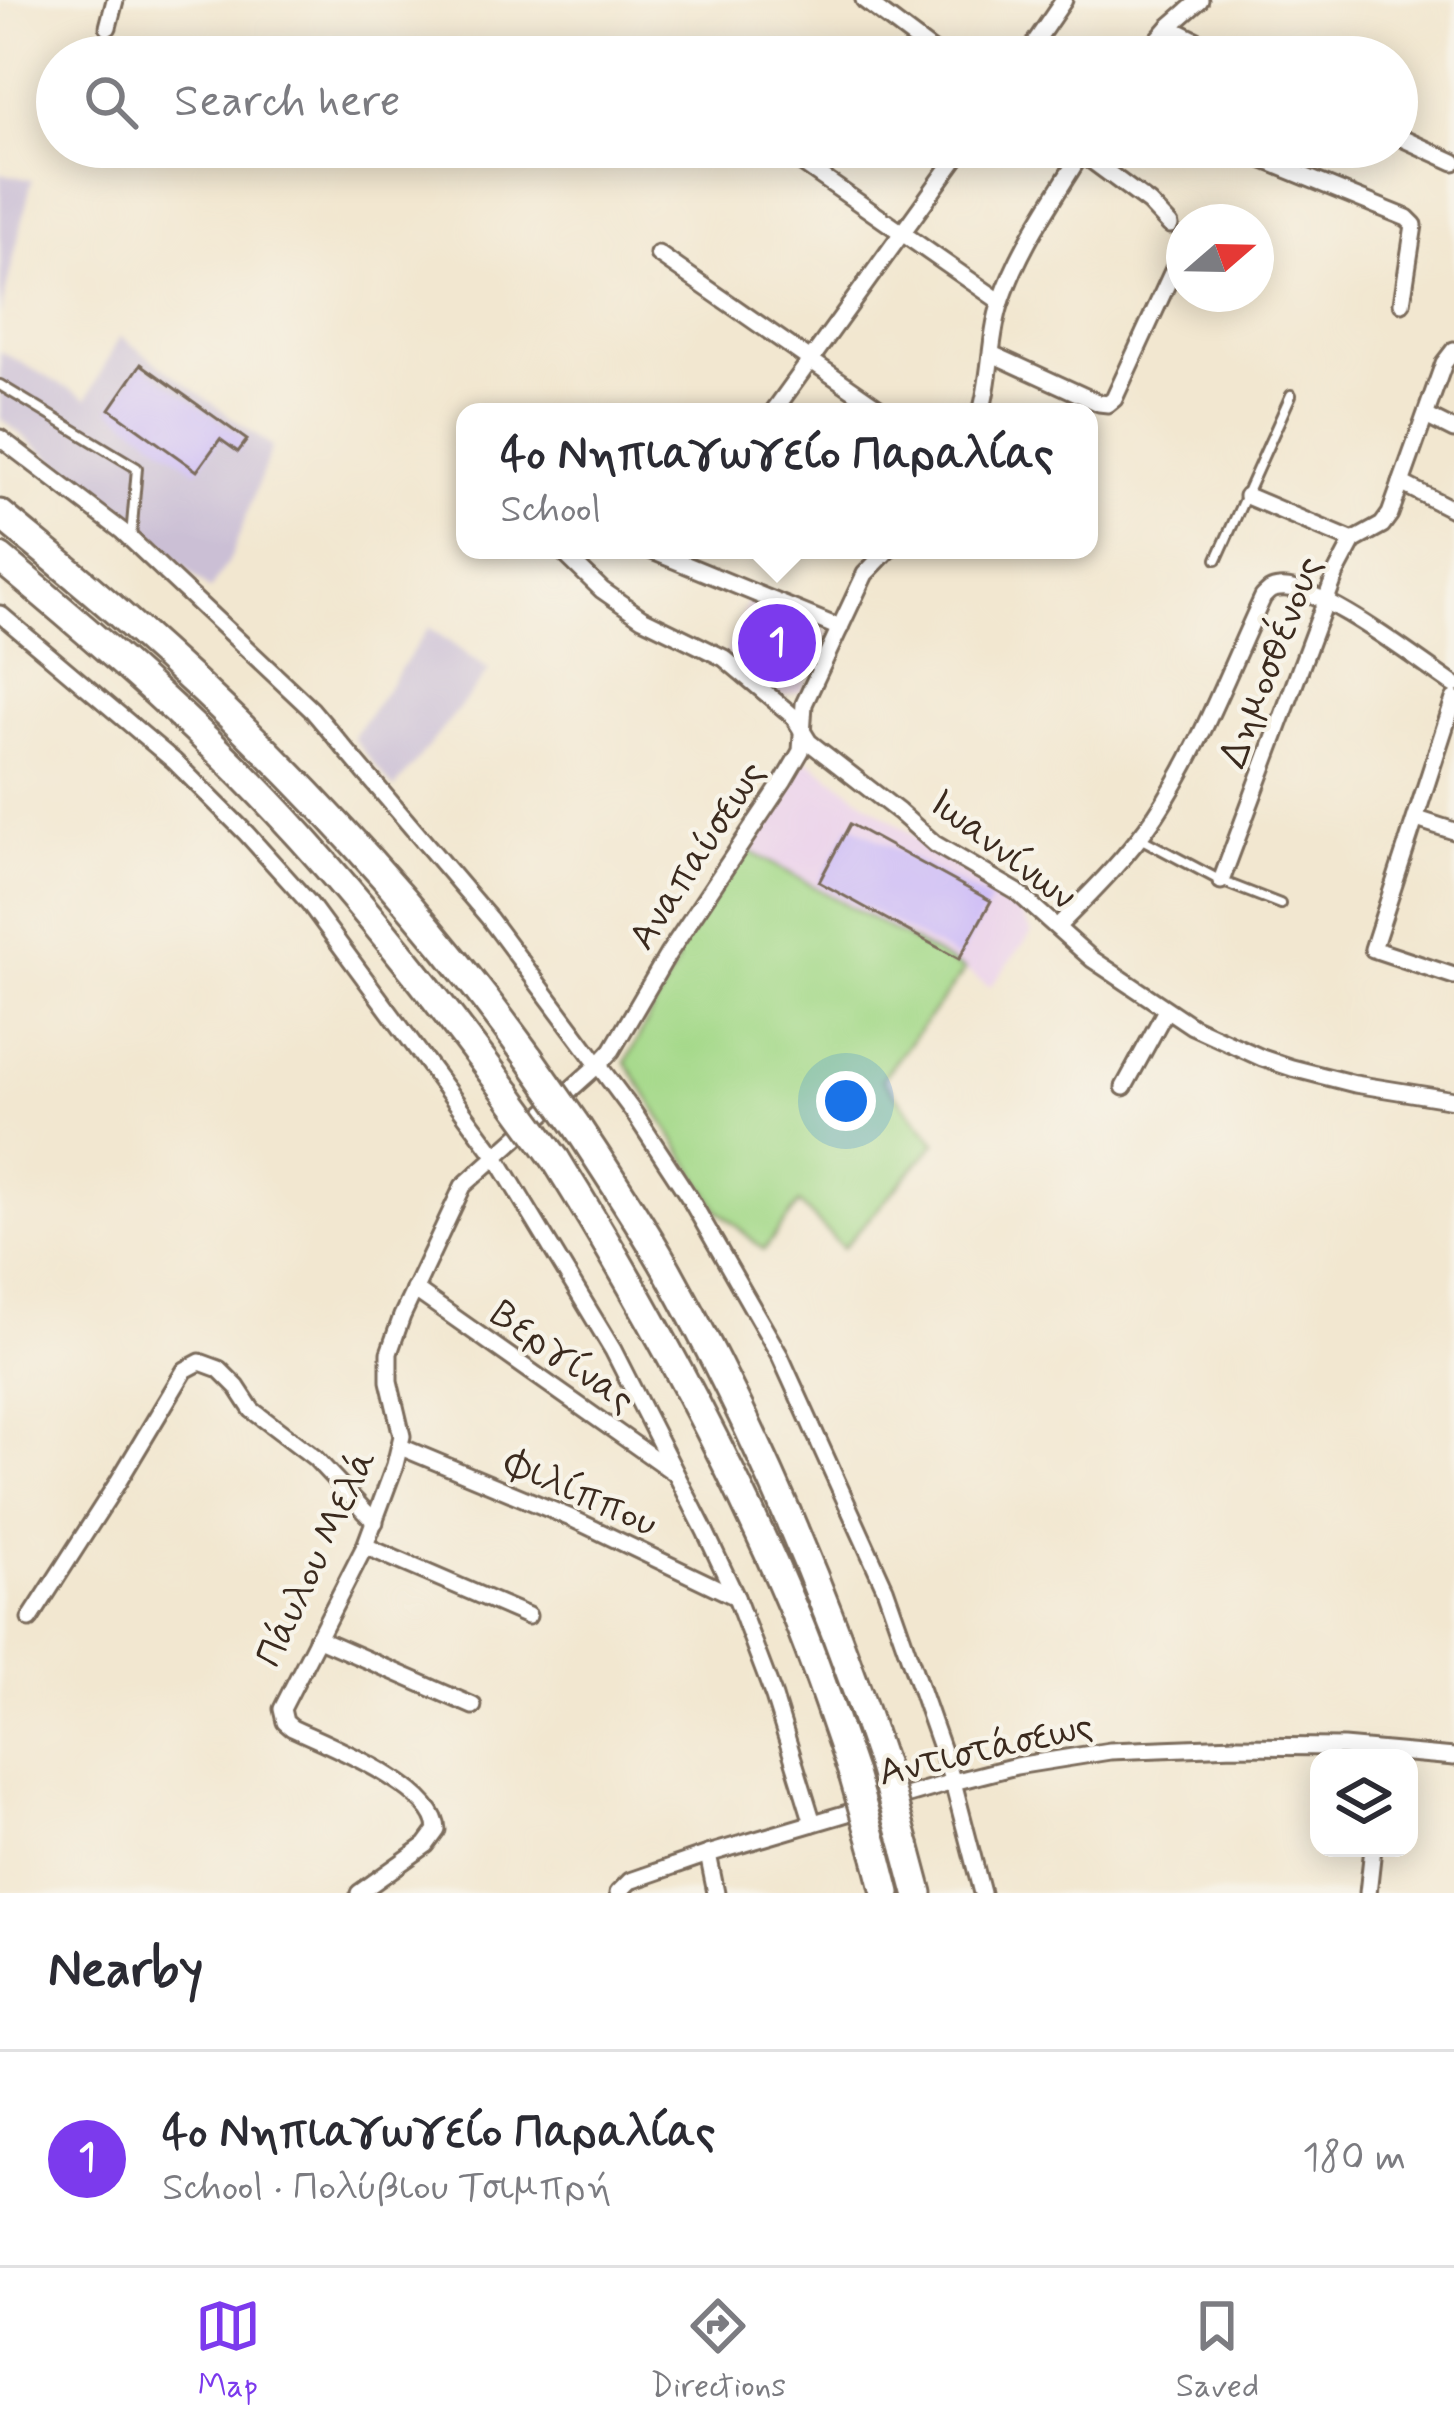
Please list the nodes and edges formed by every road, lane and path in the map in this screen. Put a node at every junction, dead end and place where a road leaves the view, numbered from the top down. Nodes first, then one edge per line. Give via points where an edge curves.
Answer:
1 (115, 0) edge
2 (863, 0) edge
3 (1064, 0) edge
4 (1200, 0) edge
5 (108, 27) dead end
6 (1169, 27) junction
7 (912, 36) edge
8 (1039, 36) edge
9 (1161, 36) edge
10 (1187, 36) edge
11 (1418, 146) edge
12 (1454, 162) edge
13 (809, 168) edge
14 (949, 168) edge
15 (1069, 168) edge
16 (1105, 168) edge
17 (1284, 168) edge
18 (1166, 221) edge
19 (903, 233) junction
20 (658, 254) dead end
21 (1166, 286) edge
22 (1001, 302) junction
23 (1402, 303) dead end
24 (1454, 350) edge
25 (992, 354) junction
26 (810, 360) junction
27 (0, 386) edge
28 (1291, 395) dead end
29 (779, 403) edge
30 (872, 403) edge
31 (984, 403) edge
32 (1426, 416) junction
33 (1454, 430) edge
34 (0, 438) edge
35 (1401, 483) junction
36 (1247, 496) junction
37 (1454, 510) edge
38 (0, 514) edge
39 (131, 538) junction
40 (1353, 541) junction
41 (0, 558) edge
42 (573, 559) edge
43 (672, 559) edge
44 (879, 559) edge
45 (1217, 559) dead end
46 (1325, 599) junction
47 (0, 614) edge
48 (840, 628) junction
49 (1454, 686) edge
50 (1454, 699) edge
51 (802, 731) junction
52 (1417, 819) junction
53 (1454, 831) edge
54 (1139, 838) junction
55 (1221, 881) junction
56 (1280, 904) dead end
57 (1057, 927) junction
58 (1454, 976) edge
59 (1166, 1010) junction
60 (599, 1064) junction
61 (1124, 1087) dead end
62 (1454, 1100) edge
63 (495, 1155) junction
64 (414, 1289) junction
65 (401, 1448) junction
66 (676, 1474) junction
67 (375, 1522) junction
68 (365, 1546) junction
69 (736, 1597) junction
70 (528, 1616) dead end
71 (30, 1619) dead end
72 (317, 1638) junction
73 (472, 1706) dead end
74 (1354, 1749) edge
75 (1418, 1755) edge
76 (1454, 1756) edge
77 (953, 1782) junction
78 (813, 1823) junction
79 (708, 1854) junction
80 (1371, 1857) edge
81 (358, 1893) edge
82 (618, 1893) edge
83 (716, 1893) edge
84 (886, 1893) edge
85 (918, 1893) edge
86 (982, 1893) edge
87 (1368, 1893) edge

1 - 5 street
2 - 7 street
3 - 8 street
4 - 6 street
6 - 9 street
6 - 10 street
11 - 12 street
13 - 19 street
14 - 19 street
15 - 22 street
16 - 18 street
17 - 23 street via 1408,218 1414,225
19 - 22 street
19 - 26 street
20 - 26 street
21 - 25 street via 1108,404
22 - 25 street
24 - 32 street, Δημοσθένους
25 - 31 street
26 - 29 street
26 - 30 street
27 - 39 lane via 137,468
28 - 36 lane
32 - 33 street
32 - 35 street, Δημοσθένους
34 - 39 street
35 - 37 street
35 - 40 street, Δημοσθένους via 1385,522
36 - 40 street
36 - 45 lane
38 - 85 highway, bridge via 127,620 325,810 448,952 578,1128 703,1336 825,1602
39 - 60 street via 312,710 489,918
40 - 46 street, Δημοσθένους
41 - 84 highway, bridge via 189,724 300,836 410,965 556,1160 643,1301 794,1611
42 - 51 street, Ιωαννίνων via 642,618 724,658
43 - 48 street
44 - 48 street, Αναπαύσεως
46 - 49 street
46 - 54 street via 1290,588 1263,597 1178,778
46 - 55 street, Δημοσθένους
47 - 63 street via 246,833 309,902
48 - 51 street, Αναπαύσεως via 804,704
50 - 52 street
51 - 57 street, Ιωαννίνων via 935,844 1017,892
51 - 60 street, Αναπαύσεως via 784,780
52 - 53 street
52 - 58 street via 1373,949
54 - 55 lane
54 - 57 street
55 - 56 lane
57 - 59 street, Ιωαννίνων
59 - 61 street
59 - 62 street, Ιωαννίνων via 1292,1068
60 - 63 street, Αναπαύσεως
60 - 77 street via 689,1197 780,1356 885,1588
63 - 64 street, Πάυλου Μελά via 463,1186
63 - 66 street via 613,1350
64 - 65 street, Πάυλου Μελά via 387,1367
64 - 66 street, Βεργίνας
65 - 67 street, Πάυλου Μελά
65 - 69 street, Φιλίππου
66 - 69 street
67 - 68 street, Πάυλου Μελά
67 - 71 street via 315,1457 252,1410 223,1372 194,1363
68 - 70 street
68 - 72 street, Πάυλου Μελά
69 - 78 street
72 - 73 street
72 - 81 street, Πάυλου Μελά via 283,1703 285,1722 395,1781 437,1822 426,1845
74 - 77 street, Αντιστάσεως via 1110,1751
75 - 76 street, Αντιστάσεως
77 - 78 street, Αντιστάσεως
77 - 86 street
78 - 79 street, Αντιστάσεως
79 - 82 street, Αντιστάσεως via 630,1881
79 - 83 street
80 - 87 street

